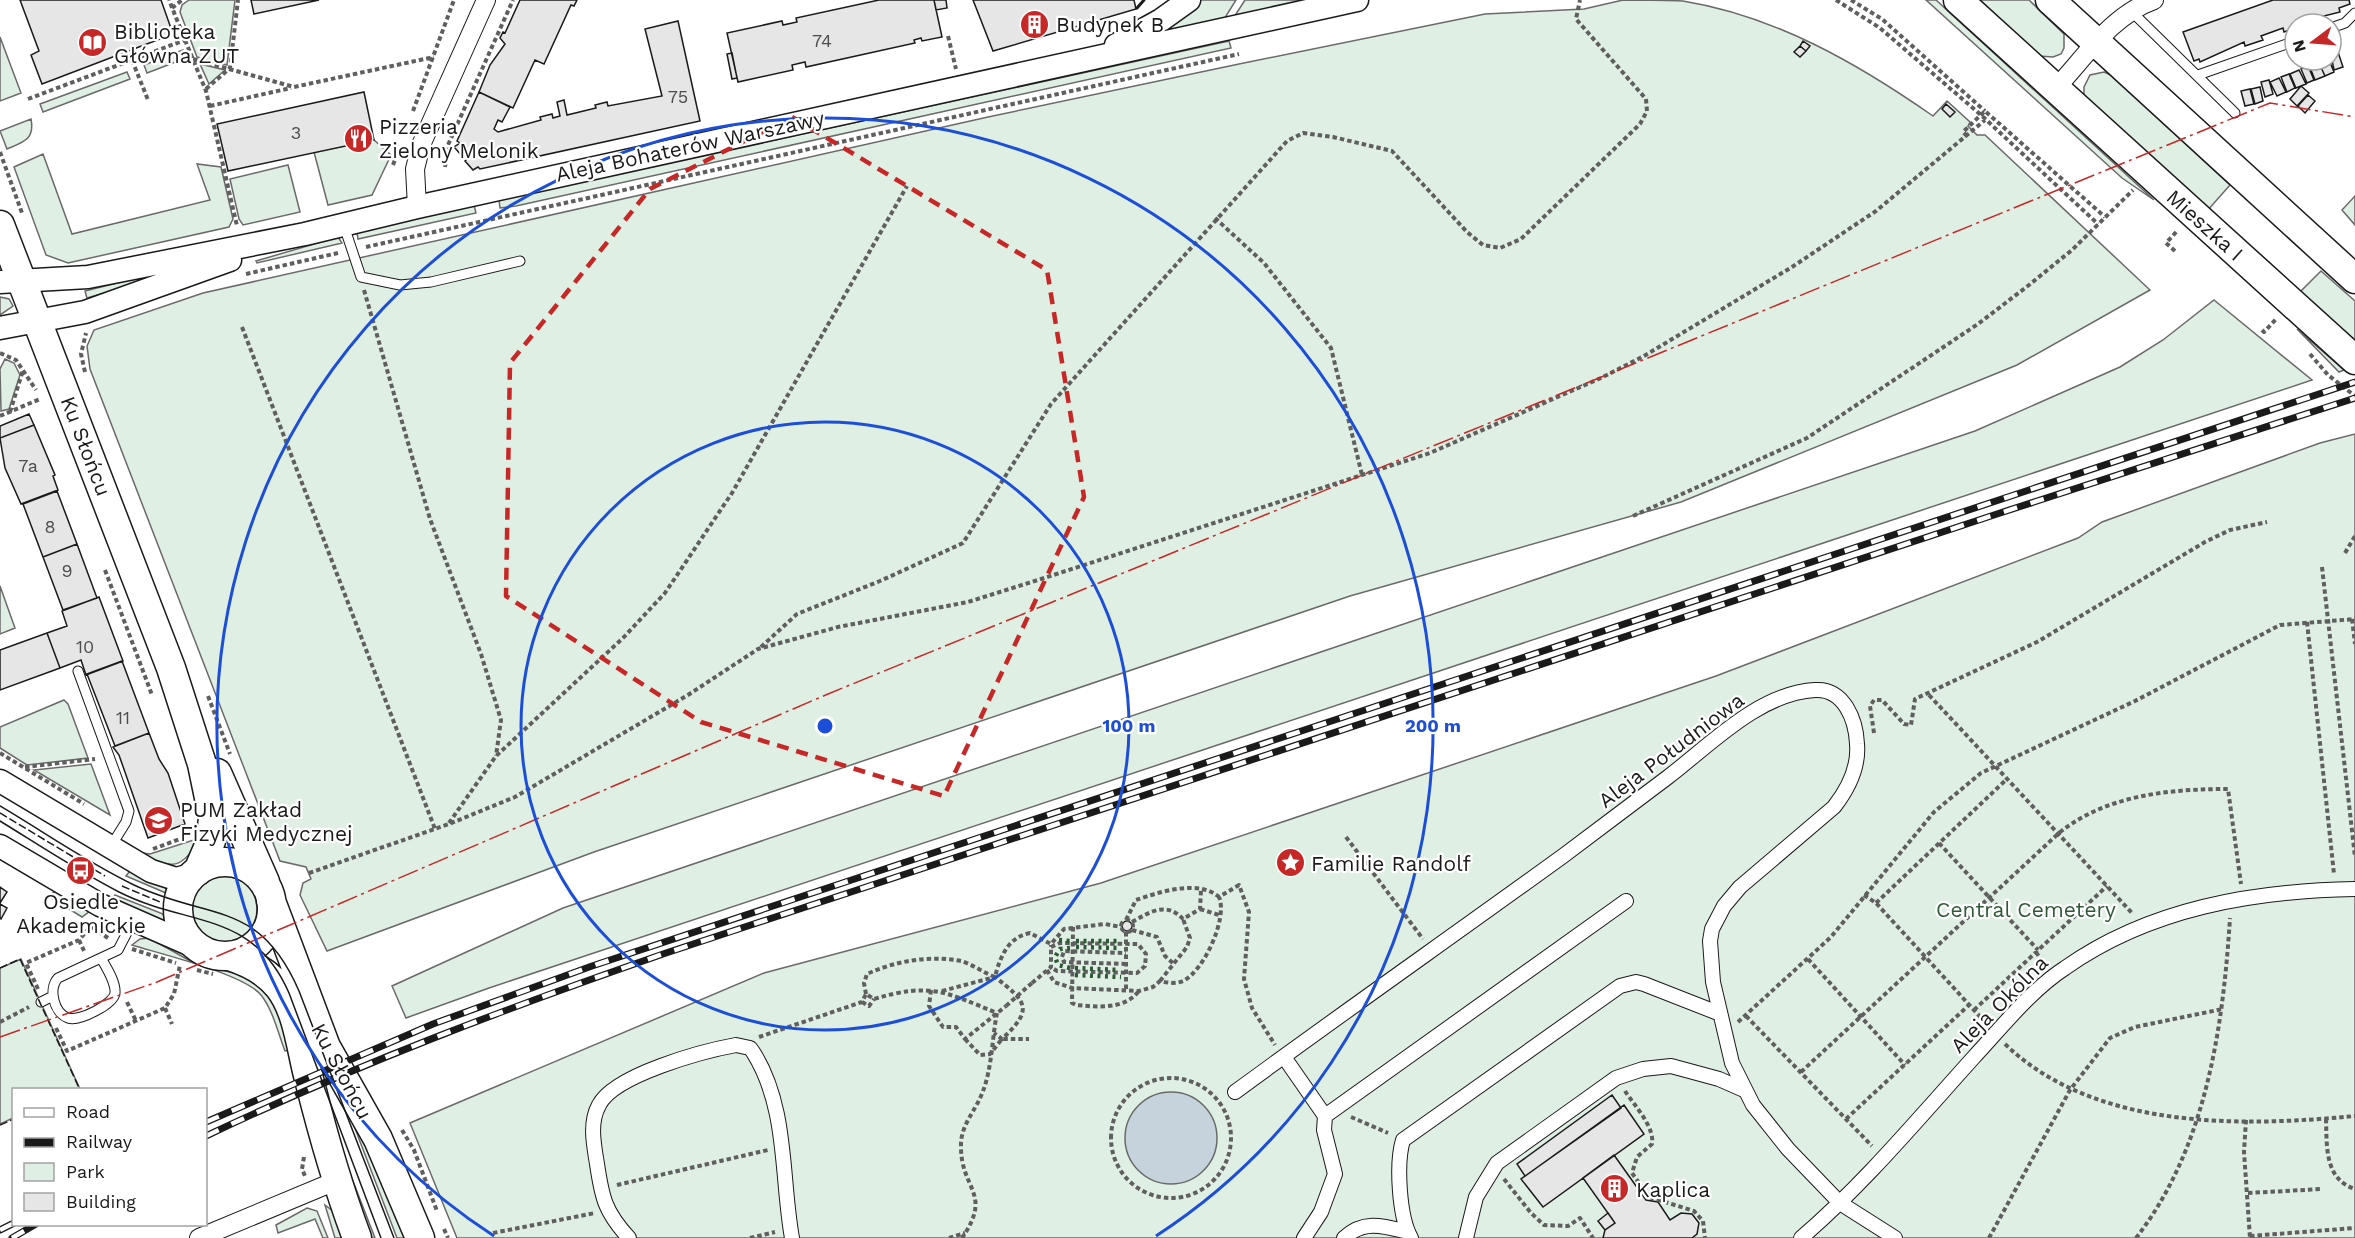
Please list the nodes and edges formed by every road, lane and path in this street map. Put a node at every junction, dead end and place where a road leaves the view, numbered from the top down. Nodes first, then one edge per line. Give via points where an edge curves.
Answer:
1 (169, 0) edge
2 (182, 0) edge
3 (238, 0) edge
4 (454, 0) edge
5 (486, 0) edge
6 (513, 0) edge
7 (1189, 0) edge
8 (1357, 0) edge
9 (1836, 0) edge
10 (1851, 0) edge
11 (1958, 0) edge
12 (2050, 0) edge
13 (2154, 0) edge
14 (1579, 2) edge
15 (172, 8) junction
16 (2130, 10) junction
17 (2355, 13) edge
18 (2343, 23) edge
19 (948, 36) dead end
20 (185, 40) junction
21 (2097, 43) junction
22 (2283, 45) edge
23 (1239, 54) dead end
24 (434, 57) junction
25 (193, 59) junction
26 (132, 60) junction
27 (1076, 61) junction
28 (230, 69) junction
29 (956, 70) dead end
30 (2198, 75) junction
31 (294, 87) junction
32 (2056, 88) junction
33 (206, 89) junction
34 (28, 99) dead end
35 (148, 100) dead end
36 (210, 106) junction
37 (1985, 111) junction
38 (413, 112) dead end
39 (2235, 113) dead end
40 (1981, 116) junction
41 (1985, 120) junction
42 (1967, 136) junction
43 (401, 144) dead end
44 (0, 152) edge
45 (393, 165) dead end
46 (445, 167) dead end
47 (907, 186) dead end
48 (2133, 190) dead end
49 (417, 207) junction
50 (1215, 218) junction
51 (2105, 218) junction
52 (8, 222) edge
53 (343, 224) junction
54 (2098, 224) junction
55 (2190, 224) junction
56 (237, 230) dead end
57 (305, 234) junction
58 (356, 249) dead end
59 (2175, 251) dead end
60 (344, 252) dead end
61 (520, 261) dead end
62 (243, 274) dead end
63 (361, 278) junction
64 (2355, 279) edge
65 (10, 281) edge
66 (2282, 309) junction
67 (37, 322) junction
68 (242, 327) dead end
69 (0, 328) edge
70 (89, 328) dead end
71 (2262, 330) dead end
72 (0, 354) edge
73 (2355, 360) edge
74 (24, 369) junction
75 (86, 375) dead end
76 (40, 399) junction
77 (43, 407) dead end
78 (10, 412) junction
79 (0, 416) edge
80 (1362, 475) junction
81 (1633, 516) dead end
82 (2267, 522) dead end
83 (2355, 536) edge
84 (2345, 553) dead end
85 (103, 566) dead end
86 (2322, 567) dead end
87 (2354, 619) edge
88 (2329, 621) junction
89 (2307, 622) junction
90 (2355, 645) edge
91 (758, 649) junction
92 (171, 668) junction
93 (78, 671) dead end
94 (205, 690) dead end
95 (1929, 695) junction
96 (153, 697) dead end
97 (1857, 740) junction
98 (108, 754) junction
99 (230, 755) dead end
100 (496, 756) junction
101 (1996, 765) junction
102 (24, 768) dead end
103 (2008, 778) junction
104 (0, 781) edge
105 (449, 824) junction
106 (435, 829) junction
107 (195, 833) dead end
108 (2059, 833) junction
109 (1346, 837) dead end
110 (1939, 843) junction
111 (0, 846) edge
112 (145, 847) dead end
113 (110, 848) junction
114 (2355, 857) edge
115 (196, 872) junction
116 (309, 873) dead end
117 (2107, 886) junction
118 (2336, 889) junction
119 (2355, 889) edge
120 (1202, 890) junction
121 (269, 894) junction
122 (1864, 895) junction
123 (1219, 897) junction
124 (1989, 897) junction
125 (2237, 898) junction
126 (1626, 901) dead end
127 (1876, 903) junction
128 (1200, 909) junction
129 (1219, 915) junction
130 (1183, 919) junction
131 (1126, 920) junction
132 (133, 921) junction
133 (1132, 922) junction
134 (1073, 927) junction
135 (1121, 927) junction
136 (2145, 927) junction
137 (1132, 930) junction
138 (1126, 933) junction
139 (113, 941) dead end
140 (1072, 943) junction
141 (1126, 944) junction
142 (1051, 946) junction
143 (129, 948) dead end
144 (2038, 950) junction
145 (1072, 951) junction
146 (1431, 951) junction
147 (1126, 952) junction
148 (189, 956) junction
149 (1925, 957) junction
150 (101, 958) junction
151 (1808, 959) junction
152 (1072, 963) junction
153 (1126, 964) junction
154 (1174, 964) junction
155 (223, 966) junction
156 (1049, 969) junction
157 (1072, 972) junction
158 (1126, 973) junction
159 (995, 977) junction
160 (1160, 981) junction
161 (1072, 988) junction
162 (1126, 989) junction
163 (932, 990) junction
164 (942, 991) junction
165 (1139, 991) junction
166 (867, 994) junction
167 (53, 996) junction
168 (40, 998) junction
169 (113, 999) junction
170 (874, 999) junction
171 (862, 1002) junction
172 (1969, 1005) junction
173 (165, 1008) junction
174 (2223, 1009) junction
175 (1974, 1010) junction
176 (997, 1013) junction
177 (1718, 1013) junction
178 (1746, 1016) junction
179 (1861, 1017) junction
180 (52, 1019) dead end
181 (136, 1021) junction
182 (0, 1022) edge
183 (172, 1024) dead end
184 (994, 1032) junction
185 (1996, 1034) junction
186 (1724, 1035) junction
187 (965, 1039) junction
188 (1029, 1039) dead end
189 (1002, 1040) junction
190 (736, 1045) junction
191 (990, 1054) junction
192 (1284, 1057) junction
193 (1905, 1065) junction
194 (1801, 1072) junction
195 (1616, 1078) junction
196 (1158, 1079) joint
197 (1744, 1090) junction
198 (2070, 1090) junction
199 (1235, 1092) dead end
200 (1329, 1113) junction
201 (2355, 1116) edge
202 (1846, 1119) junction
203 (2196, 1119) junction
204 (2326, 1119) junction
205 (2246, 1120) junction
206 (1403, 1140) junction
207 (783, 1146) junction
208 (1883, 1157) junction
209 (1495, 1166) junction
210 (338, 1180) junction
211 (601, 1189) junction
212 (2322, 1189) dead end
213 (2355, 1189) edge
214 (2247, 1193) junction
215 (1840, 1203) junction
216 (607, 1211) junction
217 (2355, 1228) edge
218 (493, 1233) dead end
219 (791, 1233) edge
220 (965, 1233) junction
221 (1407, 1236) edge
222 (2250, 1237) edge
223 (199, 1238) edge
224 (357, 1238) edge
225 (420, 1238) edge
226 (629, 1238) edge
227 (750, 1238) edge
228 (949, 1238) edge
229 (962, 1238) edge
230 (1304, 1238) edge
231 (1344, 1238) edge
232 (1466, 1238) edge
233 (1593, 1238) edge
234 (1706, 1238) edge
235 (1801, 1238) edge
236 (1895, 1238) edge
237 (1989, 1238) edge
238 (2136, 1238) edge

1 - 15 path
2 - 15 path
3 - 28 path
4 - 24 path
5 - 49 street via 421,144 415,170
6 - 46 path via 448,145
7 - 27 street, Aleja Bohaterów Warszawy via 1143,31
8 - 27 street, Aleja Bohaterów Warszawy
9 - 40 path via 1880,28
10 - 37 path via 1882,19
11 - 32 main road, Mieszka I
12 - 21 main road
13 - 16 street
14 - 50 path via 1576,19 1646,99 1647,111 1640,124 1521,239 1500,248 1483,245 1392,151 1303,133 1287,141
15 - 20 path
16 - 21 street
16 - 30 lane
17 - 18 lane
19 - 29 path
20 - 25 path
20 - 26 path
21 - 32 street
21 - 64 main road
22 - 30 lane
23 - 58 path
24 - 31 path
24 - 38 path
25 - 28 path
25 - 33 path
26 - 34 path
26 - 35 path
27 - 49 street, Aleja Bohaterów Warszawy
28 - 31 path
28 - 33 path
30 - 39 lane
31 - 36 path
32 - 55 main road, Mieszka I
33 - 36 path
36 - 56 path
37 - 40 path
37 - 51 path
40 - 41 path
40 - 42 path via 1963,132
41 - 42 path
41 - 54 path
42 - 80 path via 1876,211 1644,356 1430,453
43 - 45 path
44 - 52 path via 23,217
47 - 100 path via 732,493 665,593 623,638
48 - 51 path
49 - 53 street, Aleja Bohaterów Warszawy
50 - 80 path via 1264,263 1331,348
50 - 91 path via 1051,405 963,543 797,615
51 - 54 path
52 - 65 main road, Ku Słońcu
53 - 57 street, Aleja Bohaterów Warszawy
53 - 63 lane
54 - 81 path via 2072,250 1978,324 1807,438
55 - 59 path via 2166,243
55 - 66 main road, Mieszka I
57 - 65 street, Aleja Bohaterów Warszawy via 88,278
57 - 67 street, Aleja Bohaterów Warszawy via 85,312
60 - 62 path
61 - 63 lane via 420,283 400,285
63 - 100 path via 430,519 481,654 501,720
65 - 67 main road, Ku Słońcu
66 - 71 path
66 - 73 main road, Mieszka I
67 - 69 street, Aleja Bohaterów Warszawy
67 - 92 main road, Ku Słońcu
68 - 106 path
70 - 75 path via 81,354
72 - 74 path via 16,360
74 - 76 path
74 - 78 path
76 - 77 path
76 - 78 path
78 - 79 path
80 - 91 path via 968,602 838,627
82 - 95 path via 2230,530 2205,542 2053,633
83 - 84 path
85 - 96 path
86 - 88 path
87 - 88 path
87 - 90 path
88 - 89 path
88 - 114 path
89 - 101 path via 2280,625 2135,701
89 - 118 path
91 - 105 path via 515,797
92 - 115 main road, Ku Słońcu via 213,807 211,841
92 - 121 main road, Ku Słońcu
93 - 98 lane
94 - 99 path
95 - 97 path via 1913,702 1913,721 1909,726 1882,700 1874,700 1870,706 1873,736
95 - 101 path
97 - 146 street, Aleja Południowa via 1848,709 1828,691 1807,691 1773,702 1747,717
97 - 177 street, Aleja Południowa via 1854,769 1841,798 1736,892 1717,918 1710,953
98 - 102 path via 89,761
98 - 113 lane via 129,811
100 - 105 path
101 - 103 path
101 - 122 path via 1968,782 1934,812
103 - 108 path
103 - 110 path
104 - 113 street
105 - 106 path
106 - 116 path
107 - 112 path via 151,850
108 - 117 path
108 - 124 path
108 - 125 path via 2088,813 2126,800 2191,789 2228,789
109 - 146 path
110 - 124 path
110 - 127 path
111 - 132 street
113 - 115 street via 169,878 183,879
115 - 121 main road via 216,863 236,864 254,872
115 - 148 main road, Ku Słońcu via 181,893 178,915
117 - 136 path
117 - 144 path
118 - 119 street, Aleja Okólna
118 - 125 street, Aleja Okólna
120 - 123 path
120 - 128 path
120 - 131 path via 1156,893 1137,900
121 - 155 main road via 271,921 262,939
121 - 225 main road, Ku Słońcu via 326,1047 378,1139
122 - 127 path
122 - 151 path via 1842,925
123 - 129 path
123 - 192 path via 1239,885 1249,912 1243,965 1247,993 1257,1019
124 - 144 path
124 - 149 path
125 - 136 street, Aleja Okólna via 2184,911
125 - 174 path
126 - 200 street
127 - 149 path
128 - 129 path
128 - 130 path
129 - 160 path via 1213,942 1196,972 1176,983
130 - 133 path via 1170,909 1157,909
130 - 154 path via 1190,938
131 - 133 path
131 - 135 path
132 - 148 street
132 - 150 lane via 118,950
133 - 137 path
134 - 135 path
134 - 140 path
134 - 142 path via 1064,928
135 - 138 path
136 - 185 street, Aleja Okólna via 2065,968
137 - 138 path
137 - 154 path via 1157,937 1164,956
138 - 141 path
139 - 168 path via 92,926 79,940 26,963
140 - 141 path
140 - 142 path
140 - 145 path
141 - 147 path
141 - 158 path via 1138,944 1146,954 1146,966 1137,973
142 - 156 path
142 - 159 path via 1030,933 1019,935 1009,944
143 - 148 path
144 - 175 path
145 - 147 path
145 - 152 path
145 - 152 path via 1064,951 1062,957 1064,962
146 - 192 street, Aleja Południowa
147 - 153 path
148 - 155 main road, Ku Słońcu
148 - 155 path
148 - 173 path
149 - 172 path
149 - 179 path
150 - 167 lane via 57,978
150 - 169 lane via 115,989
151 - 178 path
151 - 179 path
152 - 153 path
152 - 157 path
153 - 158 path
154 - 160 path
155 - 210 main road, Ku Słońcu via 262,971 286,999
156 - 157 path
156 - 161 path via 1054,982
156 - 176 path, bridge
157 - 158 path
157 - 161 path
158 - 162 path
159 - 164 path
159 - 166 path via 962,961 901,963 867,974
159 - 189 path via 1021,997 1023,1006 1019,1023
160 - 165 path
161 - 162 path
161 - 165 path via 1072,1003 1093,1006 1126,1002
162 - 165 path
163 - 164 path
163 - 170 path
163 - 187 path via 929,1006 943,1027 956,1027
164 - 176 path
166 - 170 path
166 - 171 path
167 - 168 lane
167 - 169 lane via 60,1012 72,1019
168 - 182 path
169 - 181 path via 127,1002
170 - 171 path via 869,1006
171 - 190 path
172 - 175 path
172 - 193 path
173 - 181 path
173 - 183 path
174 - 198 path via 2116,1033
174 - 203 path
175 - 185 path
176 - 184 path
176 - 187 path
177 - 186 street, Aleja Południowa
177 - 206 street via 1644,984 1628,983
178 - 186 path
178 - 194 path
179 - 193 path
179 - 194 path
180 - 181 path via 67,1051
184 - 189 path
184 - 191 path
185 - 198 path via 2024,1061
185 - 208 street, Aleja Okólna
186 - 197 street, Aleja Południowa
187 - 191 path via 980,1055
188 - 189 path
189 - 191 path
190 - 207 street via 750,1048 757,1058
190 - 211 street via 638,1074 602,1099 593,1131
191 - 220 path via 983,1091 964,1125 962,1137 962,1158 977,1204
192 - 199 street, Aleja Południowa
192 - 200 street
193 - 202 path
194 - 202 path
195 - 197 street via 1643,1069 1671,1066
195 - 209 street
195 - 234 path via 1652,1134 1652,1144 1636,1157 1632,1173 1649,1197 1694,1210 1702,1221
196 - 196 path via 1183,1078 1206,1088 1220,1102 1230,1124 1231,1144 1224,1168 1211,1183 1190,1195 1165,1198 1141,1190 1123,1174 1114,1156 1111,1131 1119,1108 1135,1089
197 - 215 street, Aleja Południowa via 1788,1149
198 - 203 path via 2113,1106
198 - 237 path
200 - 206 path
200 - 230 street via 1324,1130 1334,1166 1334,1182
201 - 204 path
202 - 208 path
203 - 205 path
203 - 238 path via 2177,1170
204 - 205 path
204 - 213 path via 2330,1166 2338,1179
205 - 214 path
206 - 221 street via 1399,1161
207 - 211 path
207 - 219 street
208 - 215 street, Aleja Okólna
209 - 232 street via 1476,1197
209 - 233 path via 1544,1225 1568,1226 1580,1218
210 - 223 street
210 - 224 main road, Ku Słońcu
211 - 216 street
212 - 214 path
214 - 222 path
215 - 235 street, Aleja Okólna
215 - 236 street, Aleja Południowa
216 - 218 path
216 - 226 street
217 - 222 path
219 - 227 path
220 - 228 path
220 - 229 path
221 - 231 street via 1374,1225 1353,1229

